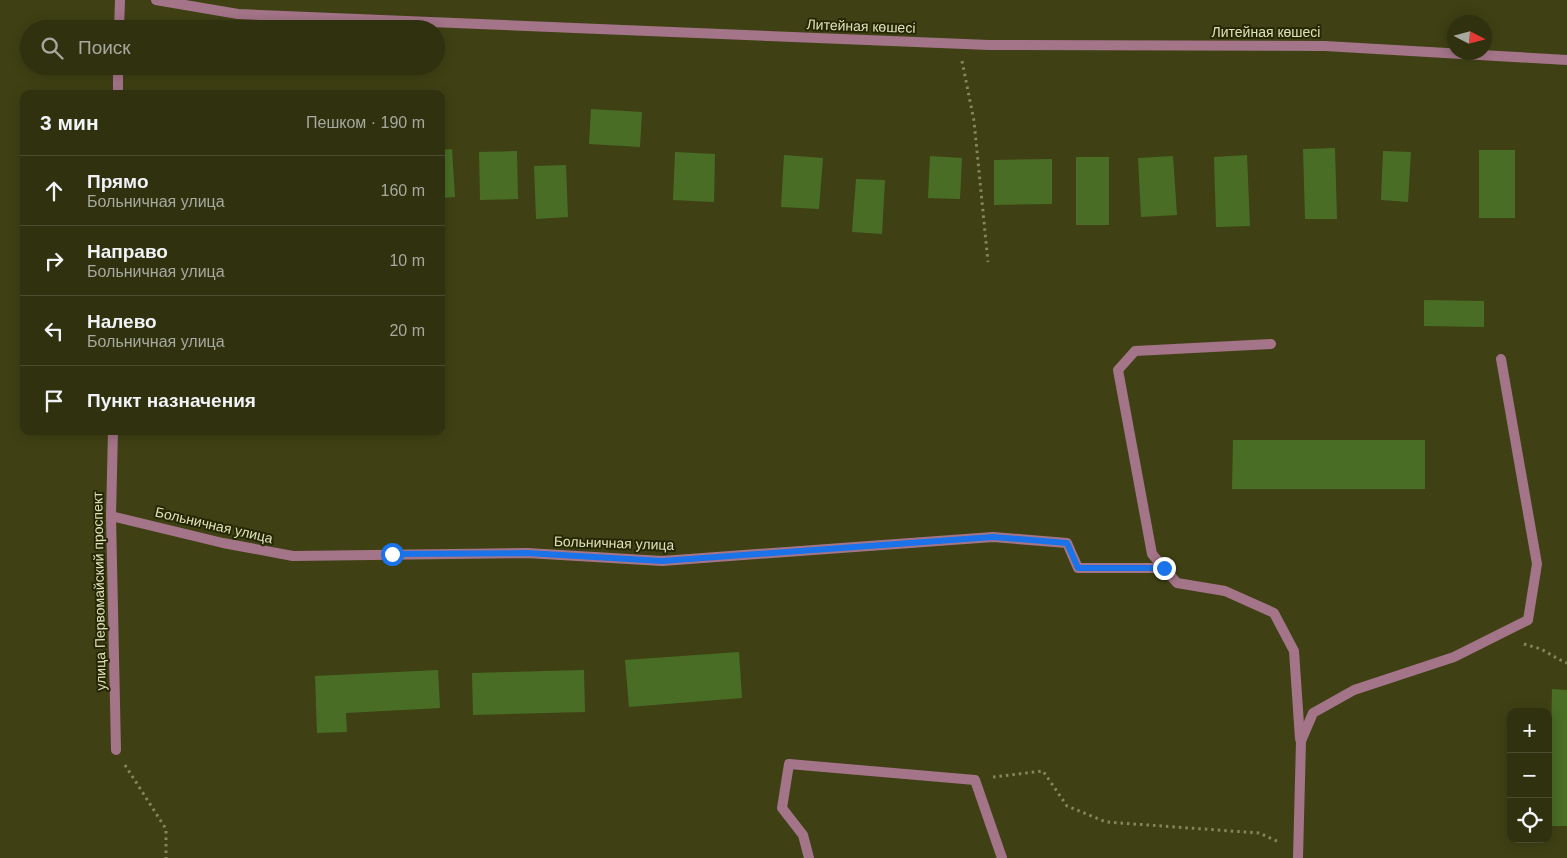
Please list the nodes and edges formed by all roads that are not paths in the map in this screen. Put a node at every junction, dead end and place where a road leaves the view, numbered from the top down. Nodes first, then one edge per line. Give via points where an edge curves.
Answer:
1 (120, 0) edge
2 (156, 0) edge
3 (119, 20) edge
4 (382, 20) edge
5 (445, 23) edge
6 (1567, 60) edge
7 (118, 75) edge
8 (118, 90) edge
9 (1271, 344) dead end
10 (1501, 358) dead end
11 (113, 435) edge
12 (111, 516) junction
13 (1164, 568) junction
14 (1301, 741) junction
15 (116, 750) road end
16 (1298, 854) edge
17 (809, 858) edge
18 (1002, 858) edge

1 - 3 street
2 - 4 street, Литейная көшесі via 238,14
5 - 6 street, Литейная көшесі via 959,44 1325,46
7 - 8 street
9 - 13 street via 1135,351 1118,370 1152,554
10 - 14 street via 1537,564 1528,620 1454,657 1354,690 1313,713
11 - 12 street, улица Первомайский проспект
12 - 13 street, Больничная улица via 293,556 527,553 662,561 993,537 1067,543 1078,568
12 - 15 street, улица Первомайский проспект
13 - 14 street via 1176,583 1225,591 1274,613 1294,651
14 - 16 street
17 - 18 street via 803,835 782,808 789,764 975,780

